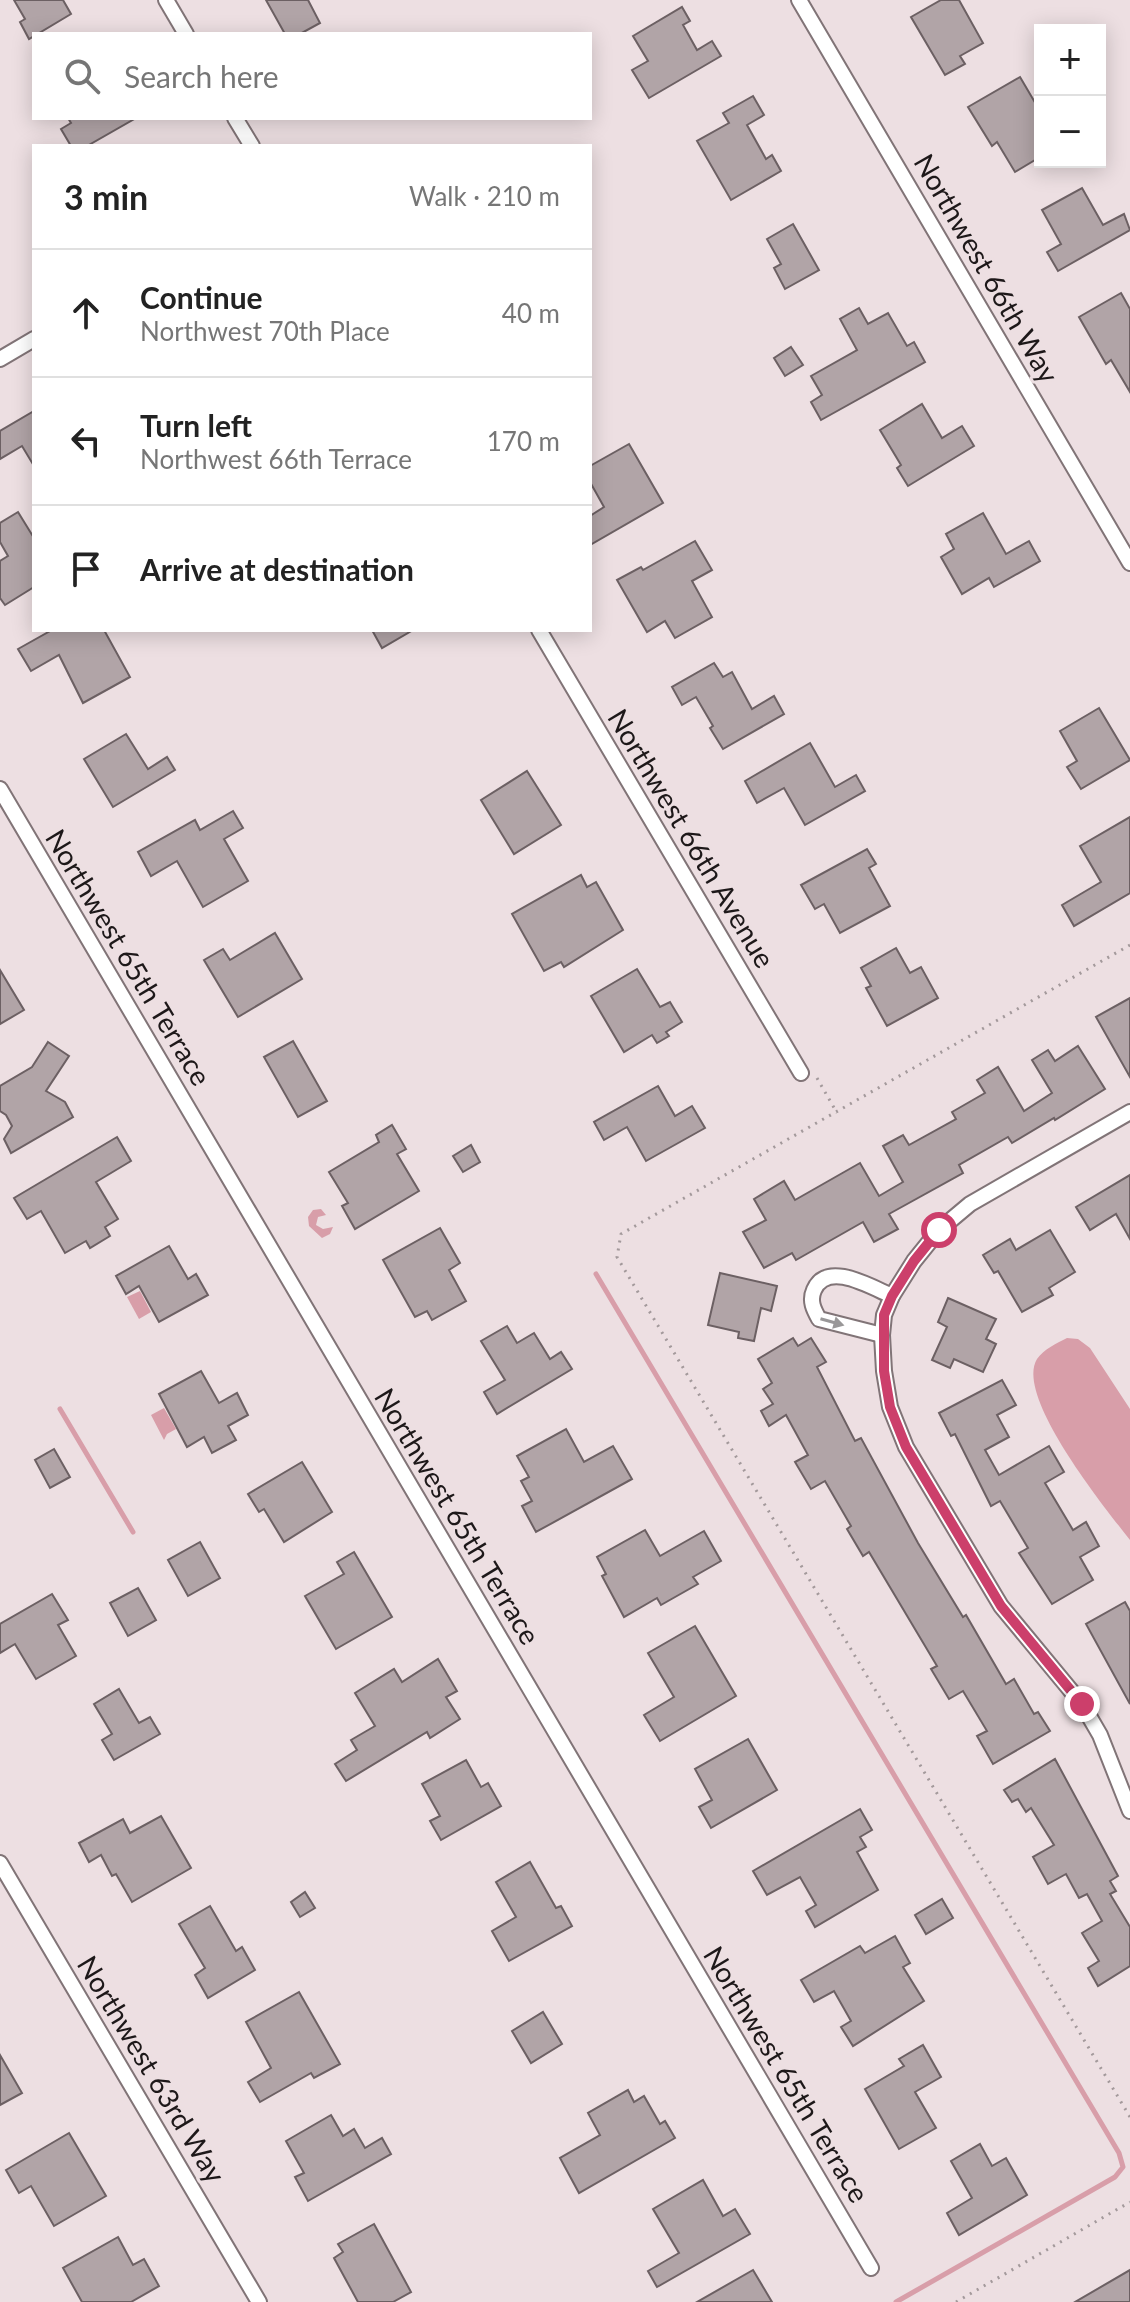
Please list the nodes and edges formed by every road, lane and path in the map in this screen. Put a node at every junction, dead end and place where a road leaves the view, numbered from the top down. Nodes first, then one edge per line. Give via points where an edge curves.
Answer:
1 (166, 0) edge
2 (799, 0) edge
3 (185, 32) edge
4 (236, 120) edge
5 (251, 144) edge
6 (32, 340) edge
7 (0, 359) edge
8 (1130, 563) edge
9 (540, 632) edge
10 (0, 789) edge
11 (1130, 945) edge
12 (801, 1073) joint
13 (1130, 1112) edge
14 (837, 1113) junction
15 (892, 1296) junction
16 (882, 1335) junction
17 (1130, 1811) edge
18 (0, 1863) edge
19 (1130, 2117) edge
20 (1130, 2202) edge
21 (871, 2268) dead end
22 (259, 2302) edge
23 (956, 2302) edge

1 - 3 street
2 - 8 street, Northwest 66th Way
4 - 5 street
6 - 7 street
9 - 12 street, Northwest 66th Avenue
10 - 21 street, Northwest 65th Terrace
11 - 14 path
12 - 14 path via 814,1075
13 - 15 street via 970,1204 939,1230
14 - 19 path via 621,1234 617,1257
15 - 16 street
15 -> 16 street via 835,1274 822,1278 813,1291 812,1307 819,1319
16 - 17 street via 890,1407 906,1447 1001,1606 1082,1704
18 - 22 street, Northwest 63rd Way
20 - 23 path

